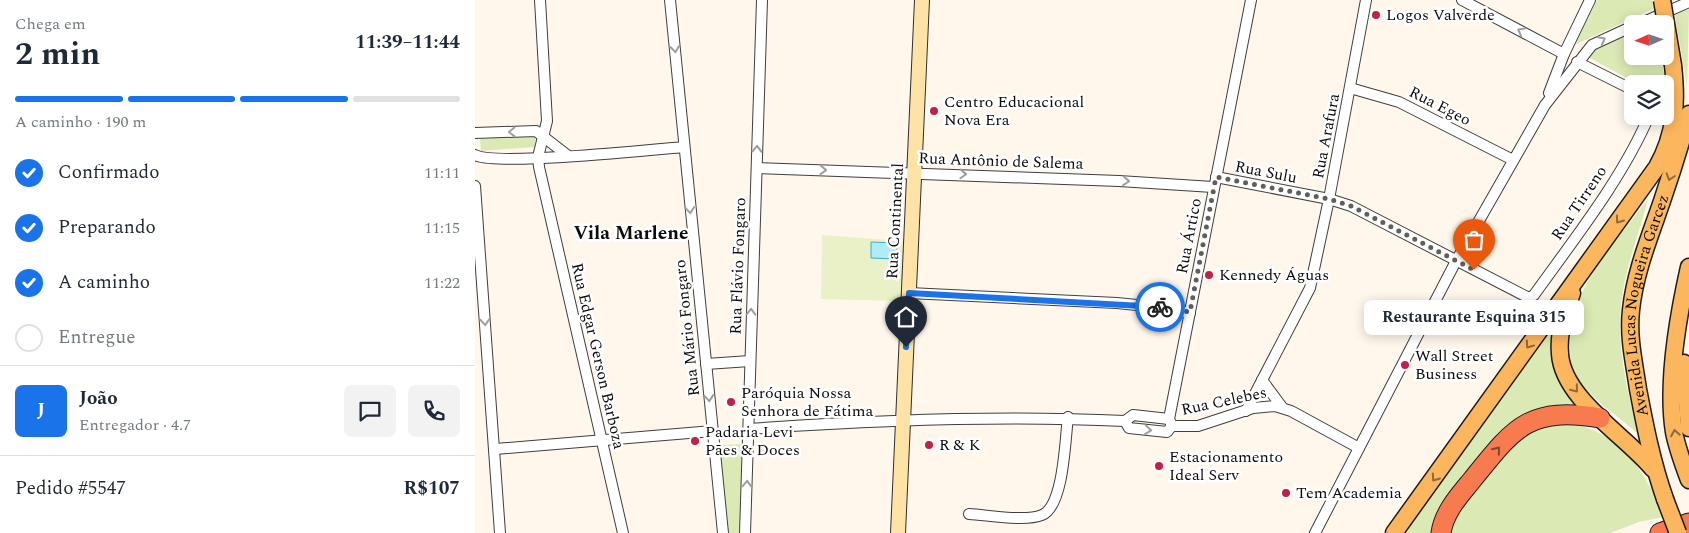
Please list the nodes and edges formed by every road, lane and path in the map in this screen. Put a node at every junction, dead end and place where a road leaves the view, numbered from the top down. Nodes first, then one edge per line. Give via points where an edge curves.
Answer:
1 (540, 0) edge
2 (670, 0) edge
3 (762, 0) edge
4 (922, 0) edge
5 (1251, 0) edge
6 (1366, 0) edge
7 (1465, 0) edge
8 (1590, 0) edge
9 (1662, 0) edge
10 (1689, 2) edge
11 (1659, 15) edge
12 (1624, 30) edge
13 (1564, 54) junction
14 (1577, 62) junction
15 (1624, 86) edge
16 (1351, 88) junction
17 (1545, 105) junction
18 (1689, 114) edge
19 (1644, 125) edge
20 (476, 134) edge
21 (545, 136) junction
22 (684, 147) junction
23 (475, 155) edge
24 (567, 155) junction
25 (538, 157) junction
26 (1513, 160) junction
27 (757, 168) junction
28 (915, 172) junction
29 (1215, 182) junction
30 (475, 186) edge
31 (1329, 199) junction
32 (1456, 261) junction
33 (1688, 272) edge
34 (1578, 277) junction
35 (909, 293) junction
36 (1526, 298) joint
37 (1190, 312) junction
38 (1686, 360) edge
39 (750, 361) junction
40 (706, 364) junction
41 (1262, 380) junction
42 (1282, 407) junction
43 (1245, 411) junction
44 (1068, 418) junction
45 (1600, 418) junction
46 (902, 419) junction
47 (1171, 423) junction
48 (1689, 428) edge
49 (749, 429) junction
50 (713, 431) junction
51 (602, 441) junction
52 (1359, 448) junction
53 (495, 449) junction
54 (1655, 472) junction
55 (1689, 480) edge
56 (969, 514) dead end
57 (1689, 522) edge
58 (500, 533) edge
59 (623, 533) edge
60 (723, 533) edge
61 (745, 533) edge
62 (898, 533) edge
63 (1315, 533) edge
64 (1394, 533) edge
65 (1441, 533) edge
66 (1660, 533) edge
67 (1677, 533) edge

1 - 21 street via 547,114
2 -> 22 street, Rua Mário Fongaro
27 -> 3 street, Rua Flávio Fongaro
4 - 28 street, Rua Continental
5 - 29 street, Rua Ártico
6 - 16 street, Rua Arafura
13 -> 7 street
8 - 13 street
9 -> 34 main road, Avenida Lucas Nogueira Garcez, bridge via 1673,65 1675,119 1665,152
10 - 11 street
14 -> 12 street via 1599,41
13 - 17 street
14 - 15 street
14 - 17 street
16 - 26 street, Rua Egeo via 1399,102
16 - 31 street, Rua Arafura
17 - 26 street
18 -> 54 main road, Avenida Lucas Nogueira Garcez via 1644,254 1631,309 1631,346
19 - 36 street, Rua Tirreno via 1585,223 1534,295
21 -> 20 street via 535,131
21 - 24 street
21 - 25 street
22 - 24 street
22 -> 40 street, Rua Mário Fongaro
23 - 25 street via 486,158
24 - 25 street
25 - 51 street, Rua Edgar Gerson Barboza
26 - 32 street
27 -> 28 street, Rua Antônio de Salema
39 -> 27 street, Rua Flávio Fongaro
28 -> 29 street, Rua Antônio de Salema
28 - 35 street, Rua Continental
29 - 31 street, Rua Sulu
29 - 37 street, Rua Ártico
30 -> 53 street
31 - 32 street, Rua Sulu via 1376,217
31 - 41 street, Rua Arafura via 1309,288
32 - 36 street, Rua Sulu
32 - 52 street
33 - 38 main road, Avenida Lucas Nogueira Garcez
55 -> 33 main road, Avenida Lucas Nogueira Garcez via 1674,431 1672,397 1675,350
34 -> 45 main road via 1563,324 1559,347 1561,361 1570,383
34 -> 64 main road, Avenida Lucas Nogueira Garcez
35 - 37 street via 1117,303
35 - 46 street, Rua Continental
37 - 47 street, Rua Ártico
38 - 48 main road, Avenida Lucas Nogueira Garcez
39 - 40 street
39 - 49 street, Rua Flávio Fongaro
40 -> 50 street, Rua Mário Fongaro
41 - 42 street, Rua Celebes
41 - 43 street, Rua Arafura
42 - 43 street, Rua Celebes
42 - 52 street, Rua Celebes
43 - 47 street, Rua Celebes via 1197,426
44 - 46 street, Rua Celebes
44 - 47 street, Rua Celebes via 1125,420 1133,415
44 - 56 street via 1058,490 1049,509 1042,515 1029,517
45 - 54 main road via 1635,448
65 -> 45 highway via 1451,507 1513,432 1546,416 1563,414
46 - 49 street, Rua Celebes
46 - 62 street, Rua Continental
61 -> 49 street, Rua Flávio Fongaro
50 - 51 street
50 - 60 street, Rua Mário Fongaro
51 - 53 street
51 - 59 street, Rua Edgar Gerson Barboza
52 - 63 street
53 - 58 street
54 - 67 main road, Avenida Lucas Nogueira Garcez, bridge
57 - 66 highway

